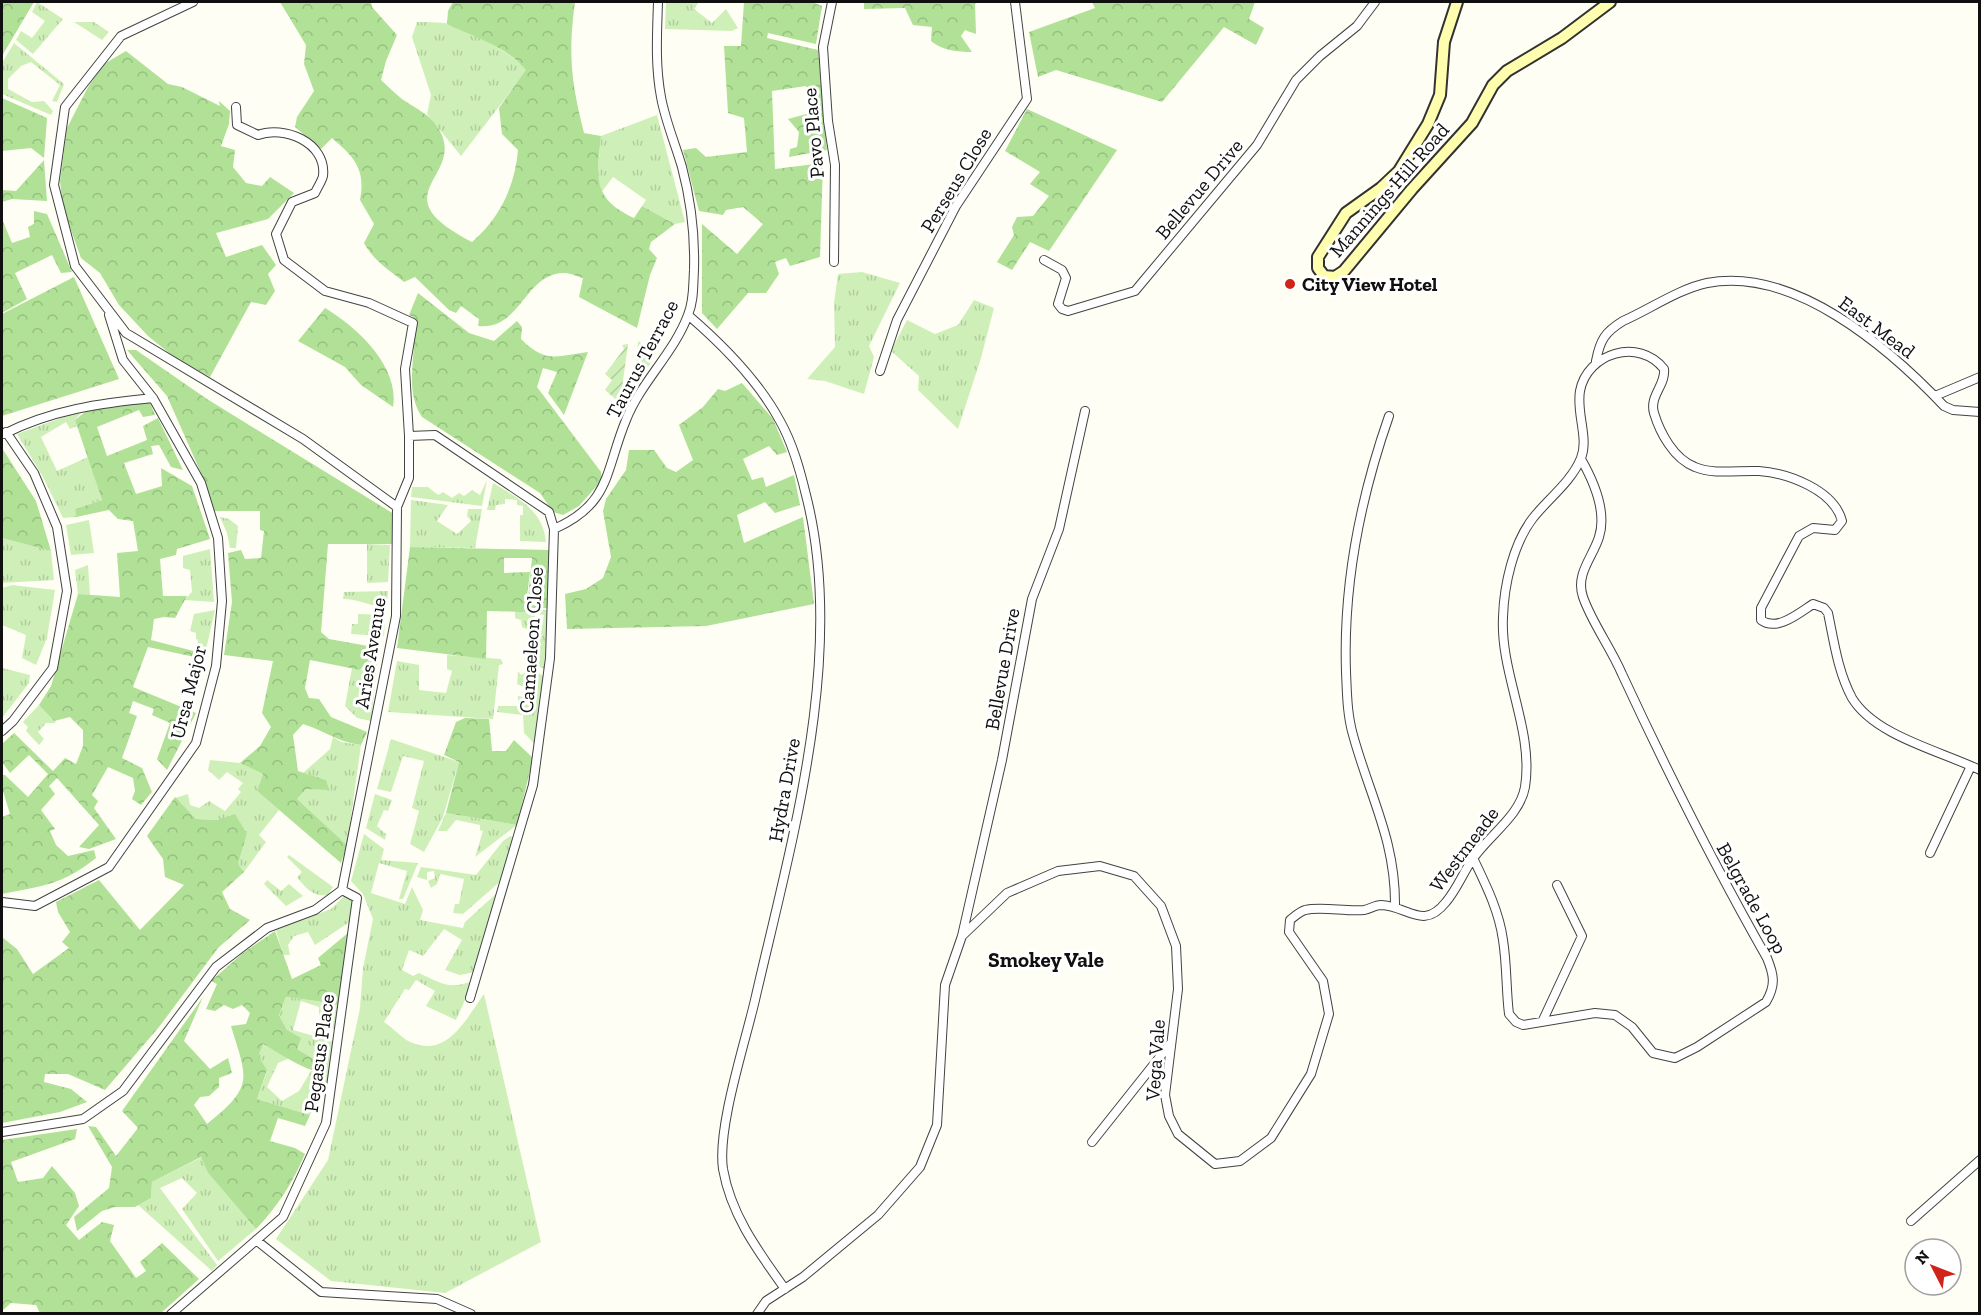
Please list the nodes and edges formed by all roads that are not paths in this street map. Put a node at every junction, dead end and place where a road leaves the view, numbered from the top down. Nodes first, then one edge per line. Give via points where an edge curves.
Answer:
1 (193, 2) edge
2 (658, 2) edge
3 (832, 2) edge
4 (1015, 2) edge
5 (1375, 2) edge
6 (1457, 2) edge
7 (1610, 2) edge
8 (236, 107) dead end
9 (1044, 260) dead end
10 (834, 262) dead end
11 (106, 307) junction
12 (688, 315) junction
13 (1596, 361) junction
14 (880, 371) dead end
15 (1980, 376) edge
16 (1935, 396) junction
17 (153, 398) junction
18 (1085, 411) dead end
19 (1980, 412) edge
20 (1389, 416) dead end
21 (4, 434) edge
22 (409, 436) junction
23 (1581, 459) junction
24 (397, 507) junction
25 (554, 529) junction
26 (2, 731) edge
27 (1971, 766) junction
28 (1980, 770) edge
29 (1930, 853) dead end
30 (1473, 858) junction
31 (1557, 885) dead end
32 (342, 890) junction
33 (2, 902) edge
34 (1395, 907) junction
35 (962, 936) junction
36 (470, 998) dead end
37 (1544, 1020) junction
38 (1171, 1043) junction
39 (2, 1132) edge
40 (1092, 1142) dead end
41 (1980, 1160) edge
42 (1911, 1221) dead end
43 (256, 1240) junction
44 (785, 1289) junction
45 (171, 1314) edge
46 (471, 1314) edge
47 (757, 1314) edge

1 - 11 street via 121,36 65,107 54,185 75,266
2 - 12 street, Taurus Terrace via 656,65 661,99 682,168 695,233 693,293
3 - 10 street, Pavo Place via 824,47 835,165
4 - 14 street, Perseus Close via 1027,99 956,206 897,320
5 - 9 street, Bellevue Drive via 1357,26 1296,80 1257,146 1135,291 1068,311 1062,309 1058,304 1066,278 1062,270
6 - 7 main road, Mannings Hill Road via 1444,42 1440,94 1428,124 1399,171 1346,213 1318,257 1318,268 1324,276 1335,277 1344,271 1472,123 1493,85 1507,71 1562,38
8 - 22 street via 237,125 258,135 268,131 297,134 317,153 323,175 315,193 292,202 276,234 284,260 326,291 369,303 413,323 405,369
11 - 17 street, Ursa Major via 123,360
11 - 24 street via 126,333 303,439
12 - 25 street, Taurus Terrace via 638,396 607,479 594,501 574,520
12 - 44 street, Hydra Drive via 714,337 758,387 781,422 798,463 819,562 822,624 815,704 790,849 727,1118 723,1166 730,1200 751,1241
13 - 16 street, East Mead via 1599,341 1623,321 1706,283 1737,282 1765,286 1833,313 1877,343
13 - 23 street via 1580,389
13 - 27 street via 1620,352 1636,353 1661,365 1664,377 1653,410 1670,446 1687,463 1706,470 1773,473 1815,489 1835,505 1842,521 1839,527 1829,531 1813,528 1799,536 1761,608 1761,620 1772,625 1813,604 1824,608 1844,678 1859,707 1878,724
15 - 16 street
16 - 19 street, East Mead via 1953,410
17 - 21 street via 104,402 58,412
17 - 33 street, Ursa Major via 201,483 218,538 222,601 216,666 196,743 109,867 35,906
18 - 35 street, Bellevue Drive via 1059,529 1032,599 1002,760
20 - 34 street, Westmeade via 1357,527 1345,652 1347,708 1391,852
21 - 26 street via 34,473 57,527 67,591 53,668
22 - 24 street via 409,478
22 - 25 street via 435,435 549,512
23 - 30 street, Westmeade via 1532,519 1508,579 1503,618 1508,669 1526,758 1525,789 1516,808
23 - 37 street, Belgrade Loop via 1593,481 1601,518 1599,537 1582,576 1583,596 1687,812 1767,958 1774,982 1766,1002 1675,1058 1653,1053 1632,1027 1615,1015 1595,1013
24 - 32 street, Aries Avenue via 396,616
25 - 36 street, Camaeleon Close via 550,658 533,785
27 - 28 street
27 - 29 street
30 - 34 street, Westmeade via 1436,913 1422,917
30 - 37 street, Belgrade Loop via 1499,920 1509,1014 1522,1025
31 - 37 street via 1582,936
32 - 39 street via 315,910 267,928 216,967 123,1091 83,1119
32 - 43 street, Pegasus Place via 357,898 326,1123 283,1217
34 - 38 street, Vega Vale via 1307,910 1290,920 1289,932 1323,981 1329,1014 1311,1074 1271,1138 1250,1155 1240,1161 1215,1164 1178,1134 1169,1116 1166,1095
35 - 38 street, Vega Vale via 1007,893 1058,871 1100,866 1134,876 1161,906 1176,946 1178,989
35 - 44 street, Bellevue Drive via 945,985 937,1125 920,1167 878,1215
38 - 40 street
41 - 42 street
43 - 45 street, Pegasus Place
43 - 46 street via 321,1292 437,1299
44 - 47 street, Bellevue Drive via 766,1301

